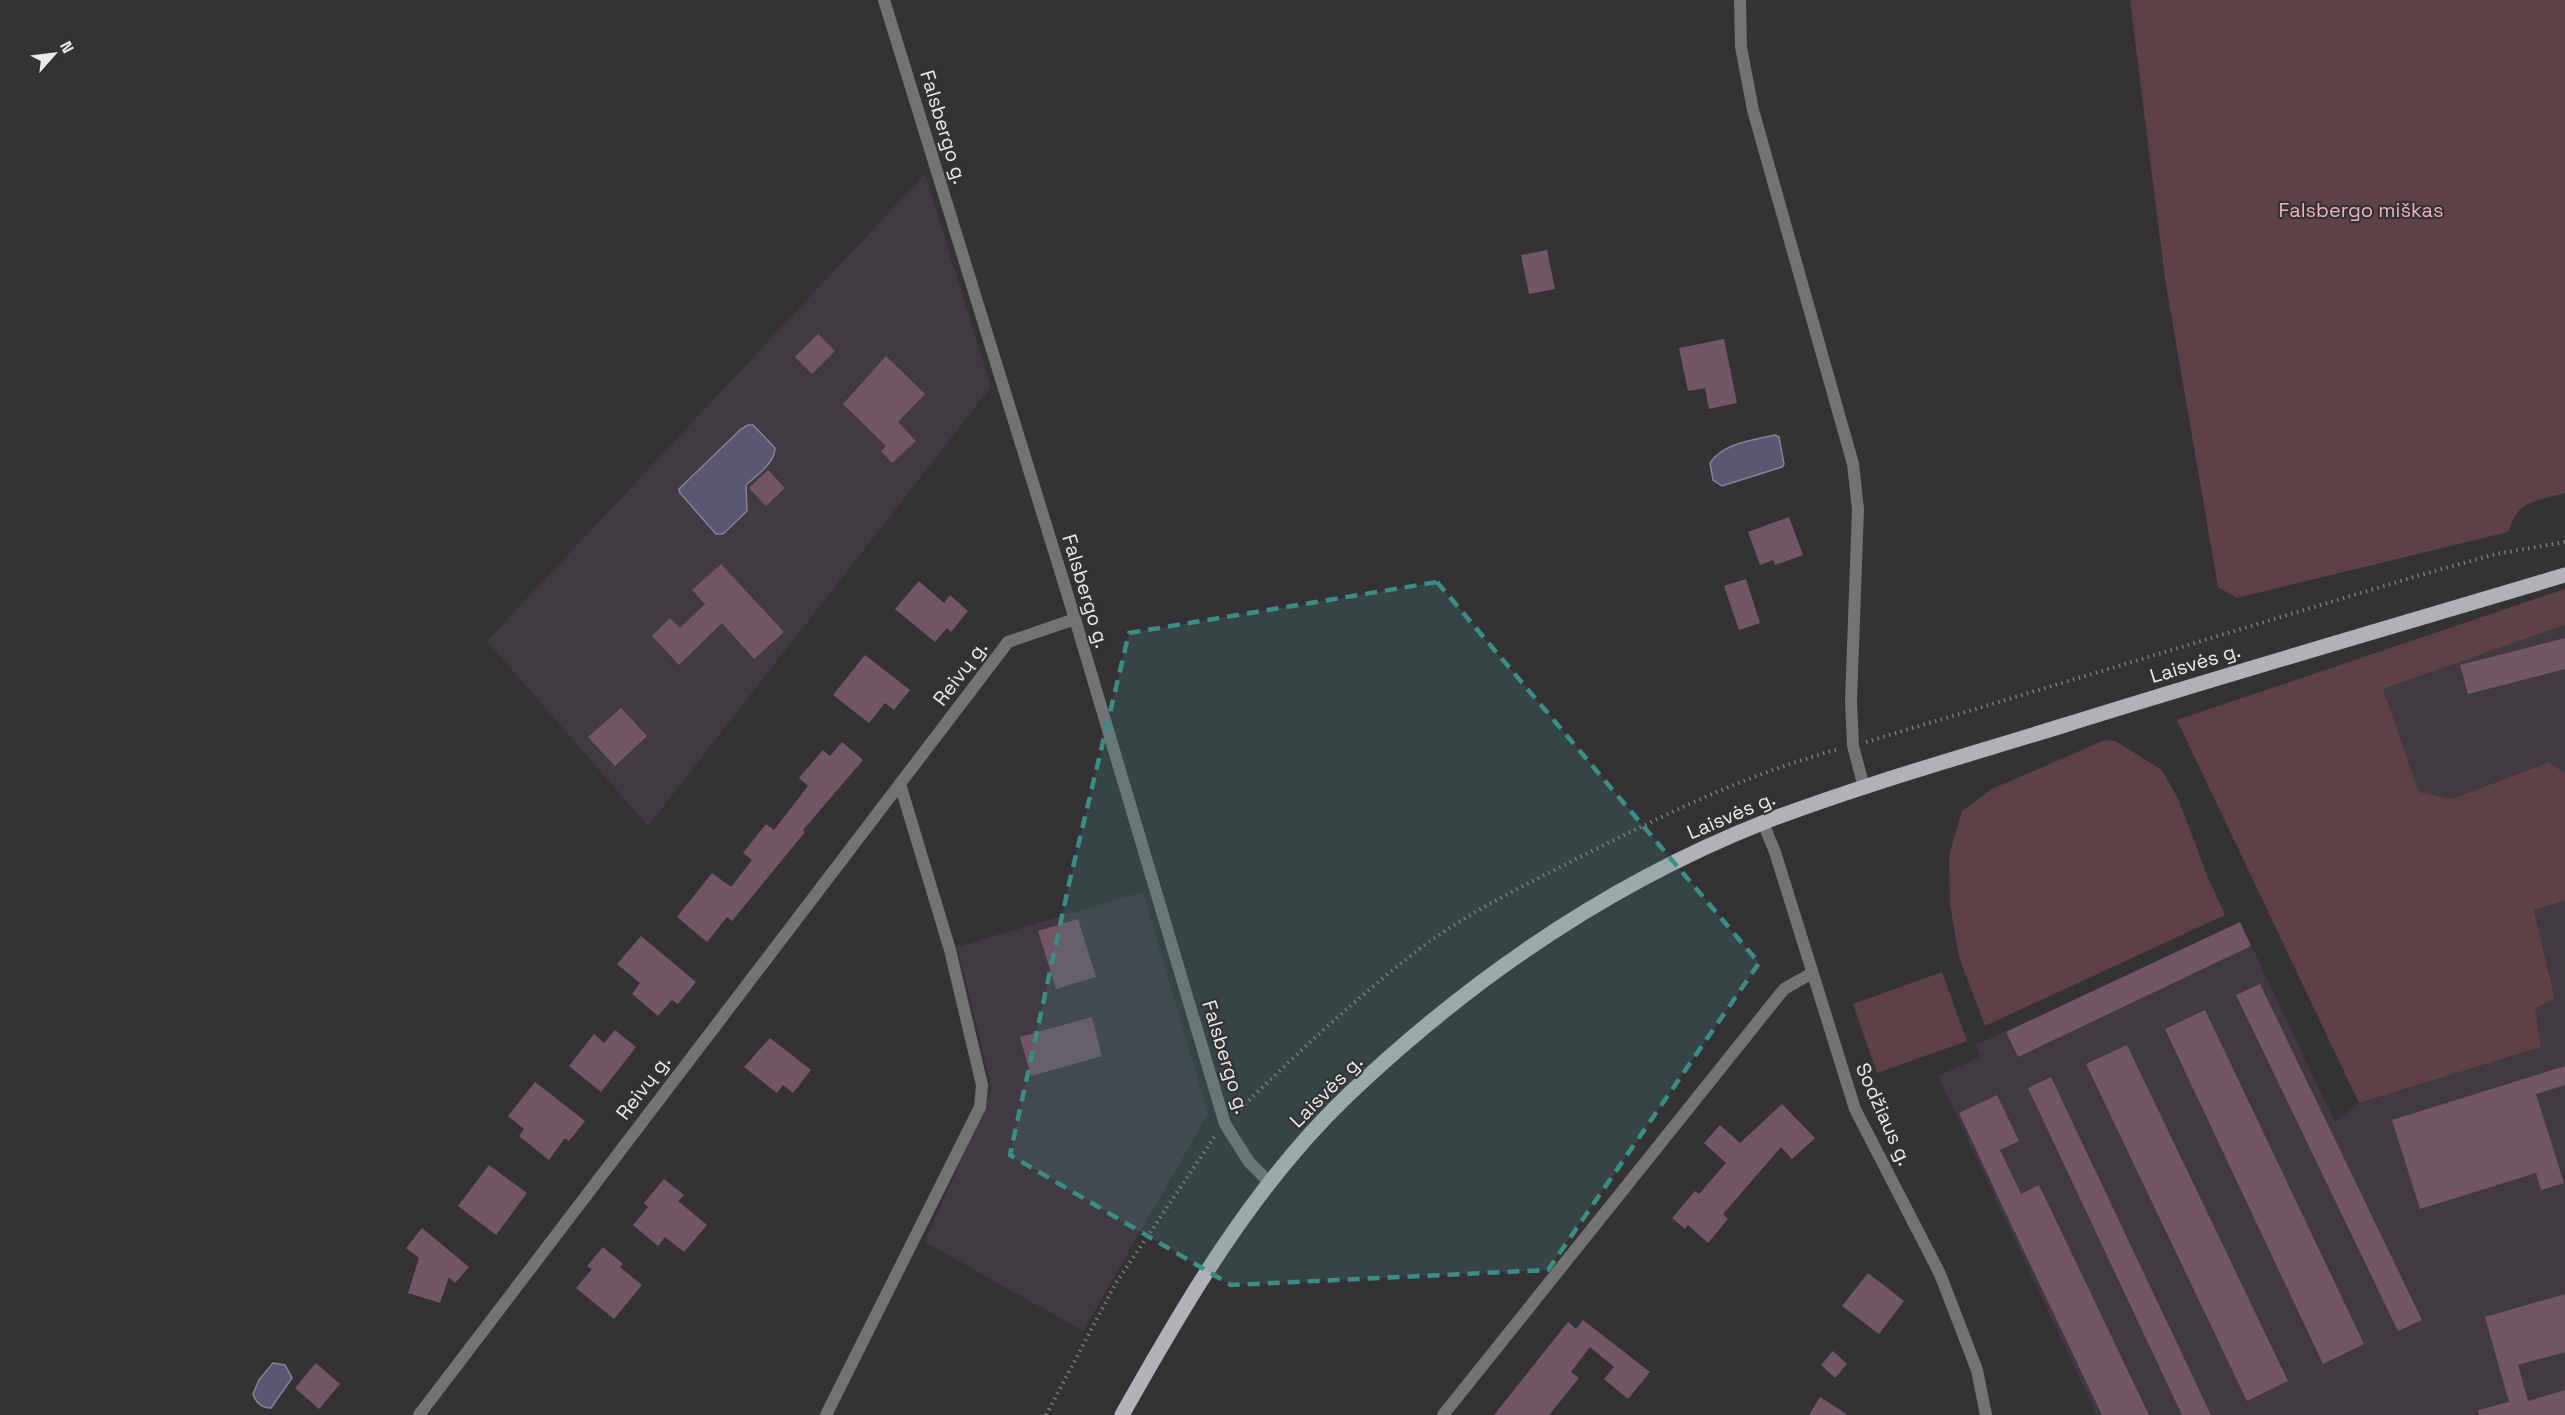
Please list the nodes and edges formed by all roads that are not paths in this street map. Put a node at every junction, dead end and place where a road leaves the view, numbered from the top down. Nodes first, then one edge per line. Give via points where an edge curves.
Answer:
1 (884, 0) edge
2 (1740, 0) edge
3 (2565, 575) edge
4 (1075, 619) junction
5 (900, 784) junction
6 (1864, 787) junction
7 (1763, 823) junction
8 (1812, 973) junction
9 (1270, 1183) junction
10 (419, 1415) edge
11 (826, 1415) edge
12 (1122, 1415) edge
13 (1443, 1415) edge
14 (1986, 1415) edge

1 - 4 street, Falsbergo g.
2 - 6 street via 1741,47 1753,110 1856,488 1851,701 1853,746
3 - 6 main road, Laisvės g.
4 - 5 street, Reivų g. via 1008,642
4 - 9 street, Falsbergo g. via 1225,1124 1249,1162
5 - 10 street, Reivų g.
5 - 11 street via 950,950 982,1085 980,1107
6 - 7 main road, Laisvės g.
7 - 8 street, Sodžiaus g.
7 - 9 main road, Laisvės g. via 1632,884 1540,939 1494,972 1431,1021 1345,1098
8 - 13 street via 1784,989
8 - 14 street, Sodžiaus g. via 1855,1109 1941,1274 1977,1370
9 - 12 main road, Laisvės g. via 1212,1264

